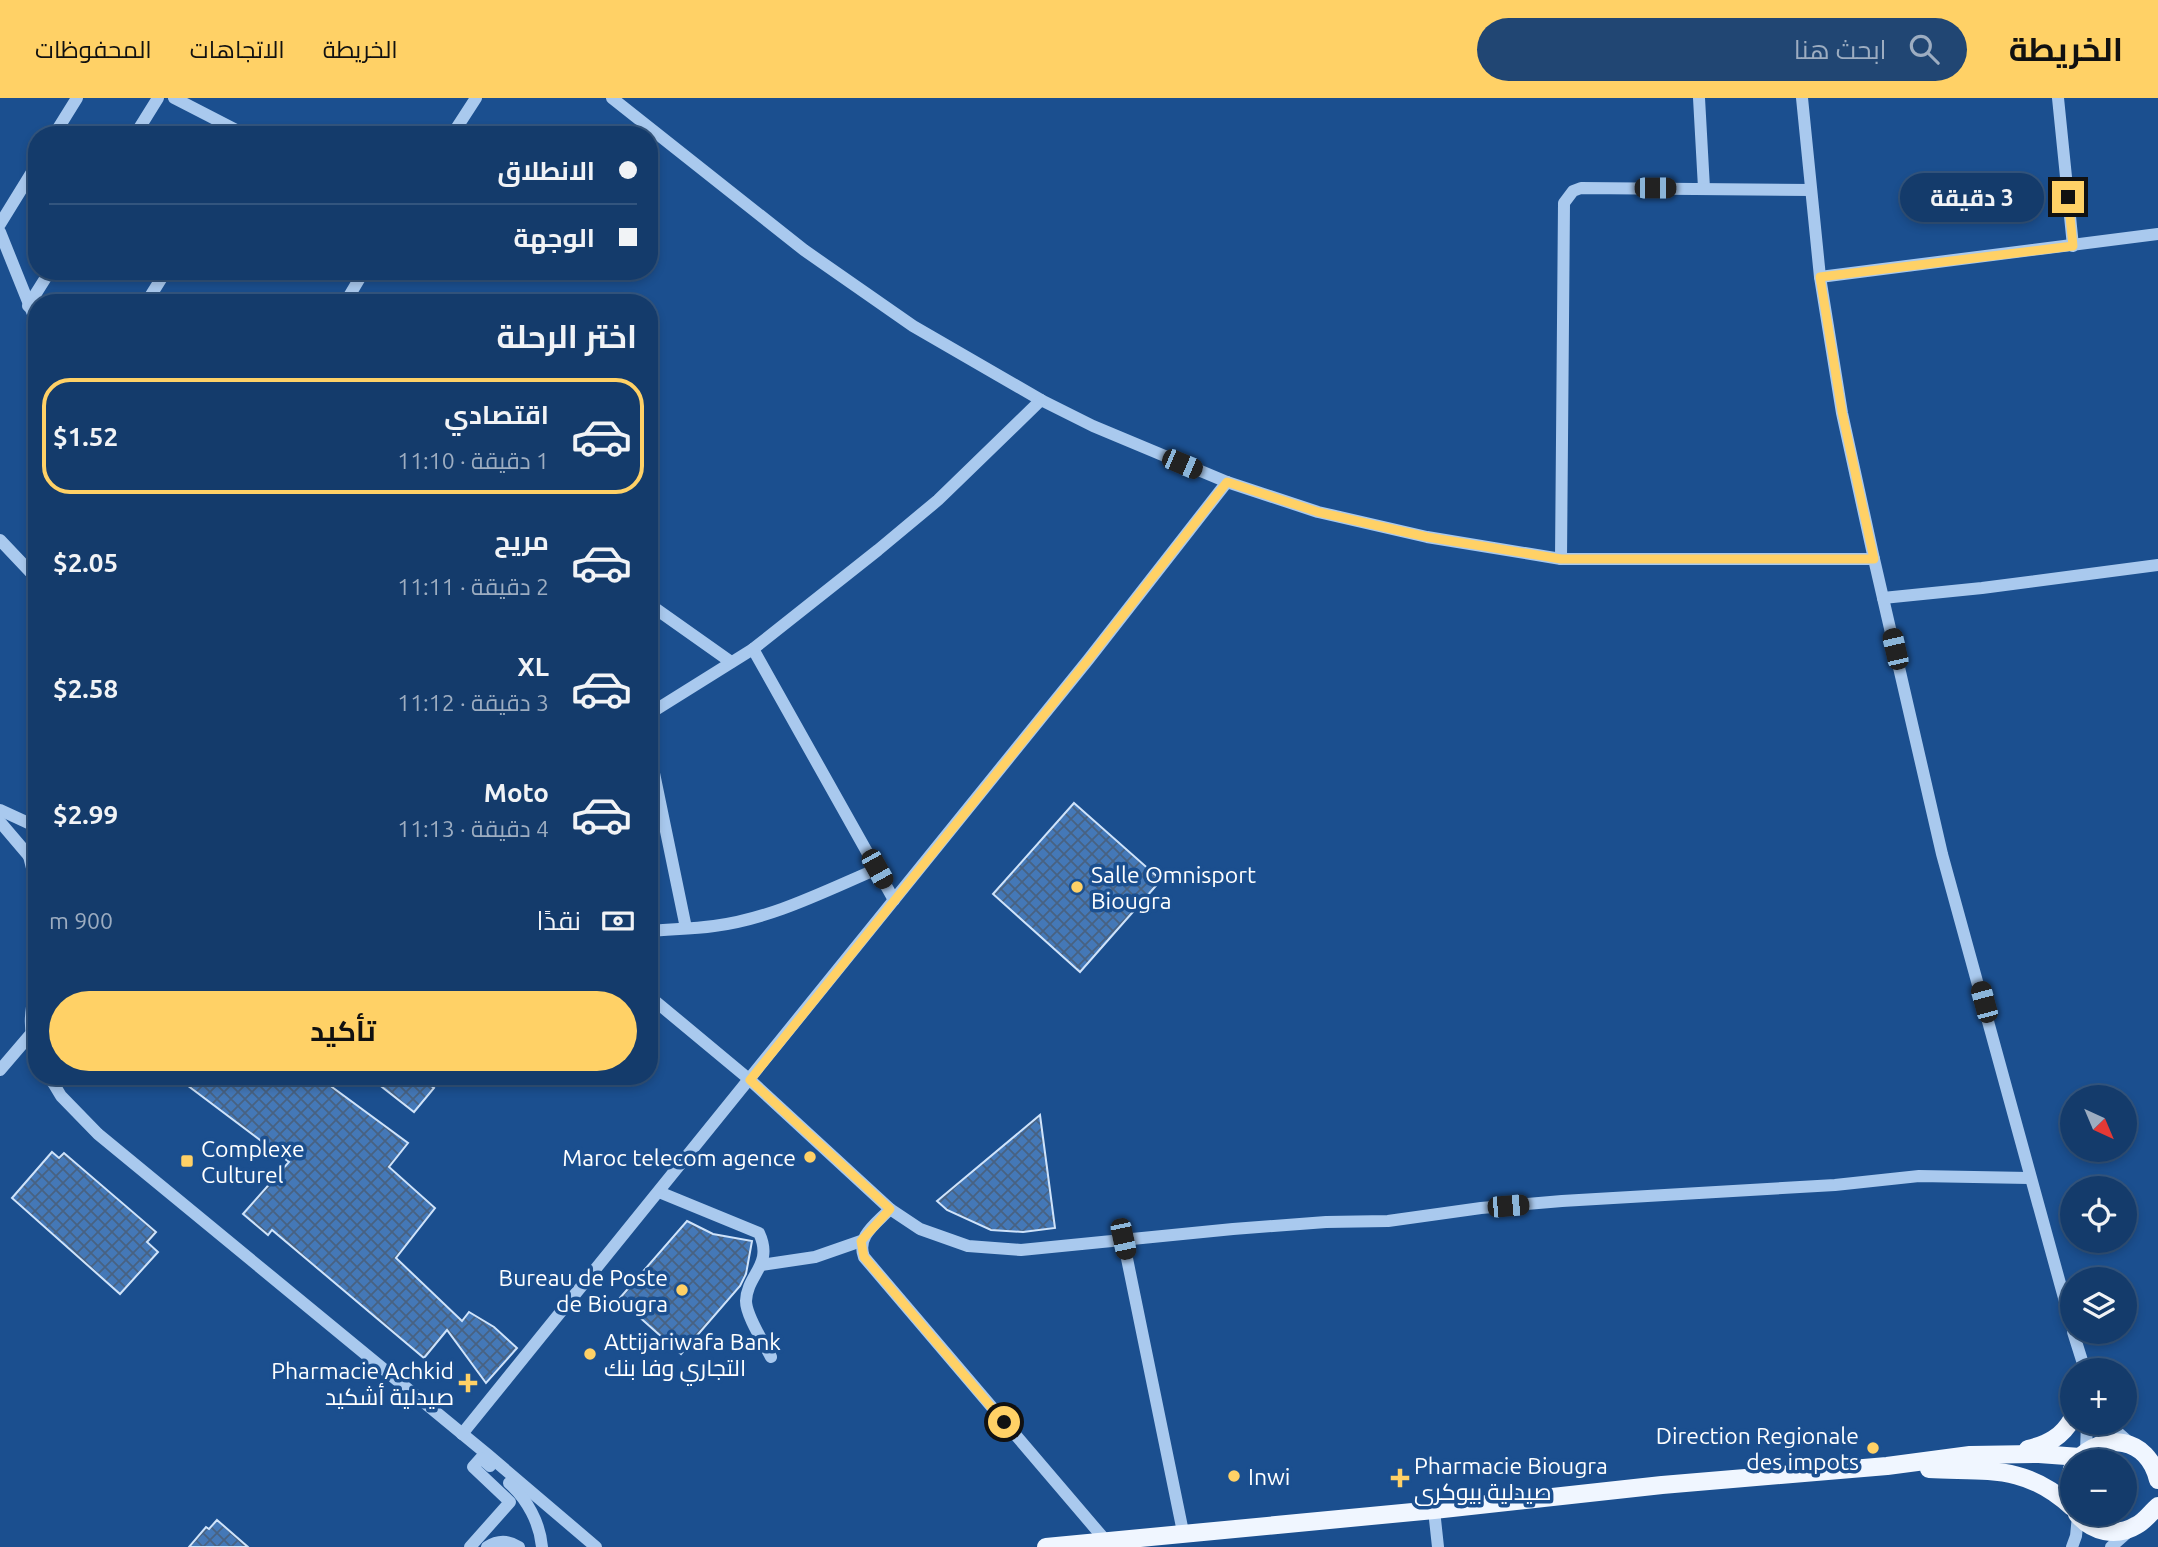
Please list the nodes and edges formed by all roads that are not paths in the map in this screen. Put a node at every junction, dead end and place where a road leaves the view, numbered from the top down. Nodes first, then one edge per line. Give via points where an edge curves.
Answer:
1 (77, 98) edge
2 (158, 98) edge
3 (174, 98) edge
4 (476, 98) edge
5 (612, 98) edge
6 (1699, 98) edge
7 (1802, 98) edge
8 (2058, 98) edge
9 (60, 126) edge
10 (141, 126) edge
11 (228, 126) edge
12 (458, 126) edge
13 (647, 126) edge
14 (658, 134) edge
15 (28, 178) edge
16 (1704, 188) junction
17 (1811, 190) junction
18 (0, 223) edge
19 (0, 232) edge
20 (2158, 234) edge
21 (2073, 246) junction
22 (1820, 277) junction
23 (28, 306) edge
24 (1041, 400) junction
25 (1227, 482) junction
26 (0, 540) edge
27 (1561, 559) junction
28 (1874, 559) junction
29 (2158, 565) edge
30 (28, 570) edge
31 (1883, 598) junction
32 (658, 610) edge
33 (753, 649) junction
34 (731, 662) junction
35 (658, 708) edge
36 (658, 793) edge
37 (0, 810) edge
38 (0, 822) edge
39 (28, 823) edge
40 (28, 855) edge
41 (877, 869) junction
42 (894, 900) junction
43 (686, 928) junction
44 (658, 930) edge
45 (658, 1003) edge
46 (28, 1037) edge
47 (0, 1070) edge
48 (750, 1080) junction
49 (54, 1085) edge
50 (2029, 1178) junction
51 (659, 1192) junction
52 (890, 1209) junction
53 (1123, 1239) junction
54 (861, 1241) junction
55 (761, 1265) junction
56 (2060, 1284) edge
57 (771, 1357) dead end
58 (462, 1434) junction
59 (2060, 1435) edge
60 (2124, 1435) edge
61 (2091, 1449) edge
62 (2144, 1449) edge
63 (2006, 1454) junction
64 (2060, 1458) edge
65 (1887, 1466) junction
66 (2158, 1480) edge
67 (525, 1487) junction
68 (2158, 1493) edge
69 (2060, 1497) edge
70 (2154, 1509) edge
71 (1434, 1510) junction
72 (2076, 1526) edge
73 (2091, 1526) edge
74 (2134, 1527) junction
75 (1183, 1532) junction
76 (1106, 1541) junction
77 (470, 1547) edge
78 (487, 1547) edge
79 (519, 1547) edge
80 (542, 1547) edge
81 (549, 1547) edge
82 (596, 1547) edge
83 (1046, 1547) edge
84 (1438, 1547) edge
85 (2071, 1547) edge
86 (2112, 1547) edge

1 - 9 street
2 - 10 street
3 - 11 street
4 - 12 street
5 - 13 street
6 - 16 street
7 - 17 street
8 - 21 street
14 - 24 street via 804,250 913,326
15 - 18 street
16 - 17 street
16 - 27 street via 1581,188 1564,203
17 - 22 street
19 - 23 street
20 - 21 street
21 - 22 street
22 - 28 street via 1842,412
24 - 25 street
24 - 33 street via 938,500
25 - 27 street via 1318,512 1427,537
25 - 42 street
26 - 30 street
27 - 28 street
28 - 31 street
29 - 31 street
31 - 50 street via 1942,854
32 - 34 street
33 - 34 street
33 - 41 street
34 - 35 street
36 - 43 street
37 - 39 street
38 - 40 street
41 - 42 street
41 - 43 street via 753,918
42 - 48 street
43 - 44 street
45 - 48 street
46 - 47 street
48 - 51 street
48 - 52 street
49 - 58 street via 98,1134
50 - 53 street via 1919,1176
50 - 56 street
51 - 55 street via 759,1233 765,1246
51 - 58 street
52 - 53 street via 920,1229 968,1246 1021,1250
52 - 54 street
53 - 75 street
54 - 55 street via 814,1257
54 - 76 street via 864,1257
55 - 57 street via 746,1298 747,1310
58 - 67 street
59 - 63 main road via 2043,1445
60 - 62 street
61 - 62 main road via 2112,1442
62 - 66 main road
63 - 64 main road
63 - 65 main road
65 - 69 main road via 2011,1473 2035,1480
65 - 71 main road via 1768,1474
67 - 81 street
67 - 82 street
68 - 70 main road
70 - 74 main road
71 - 75 main road
71 - 84 street
72 - 85 street
73 - 74 main road via 2105,1532
74 - 86 street
75 - 76 main road
76 - 83 main road
77 - 80 street via 510,1502 473,1467 481,1458 524,1499
78 - 79 street via 500,1541

